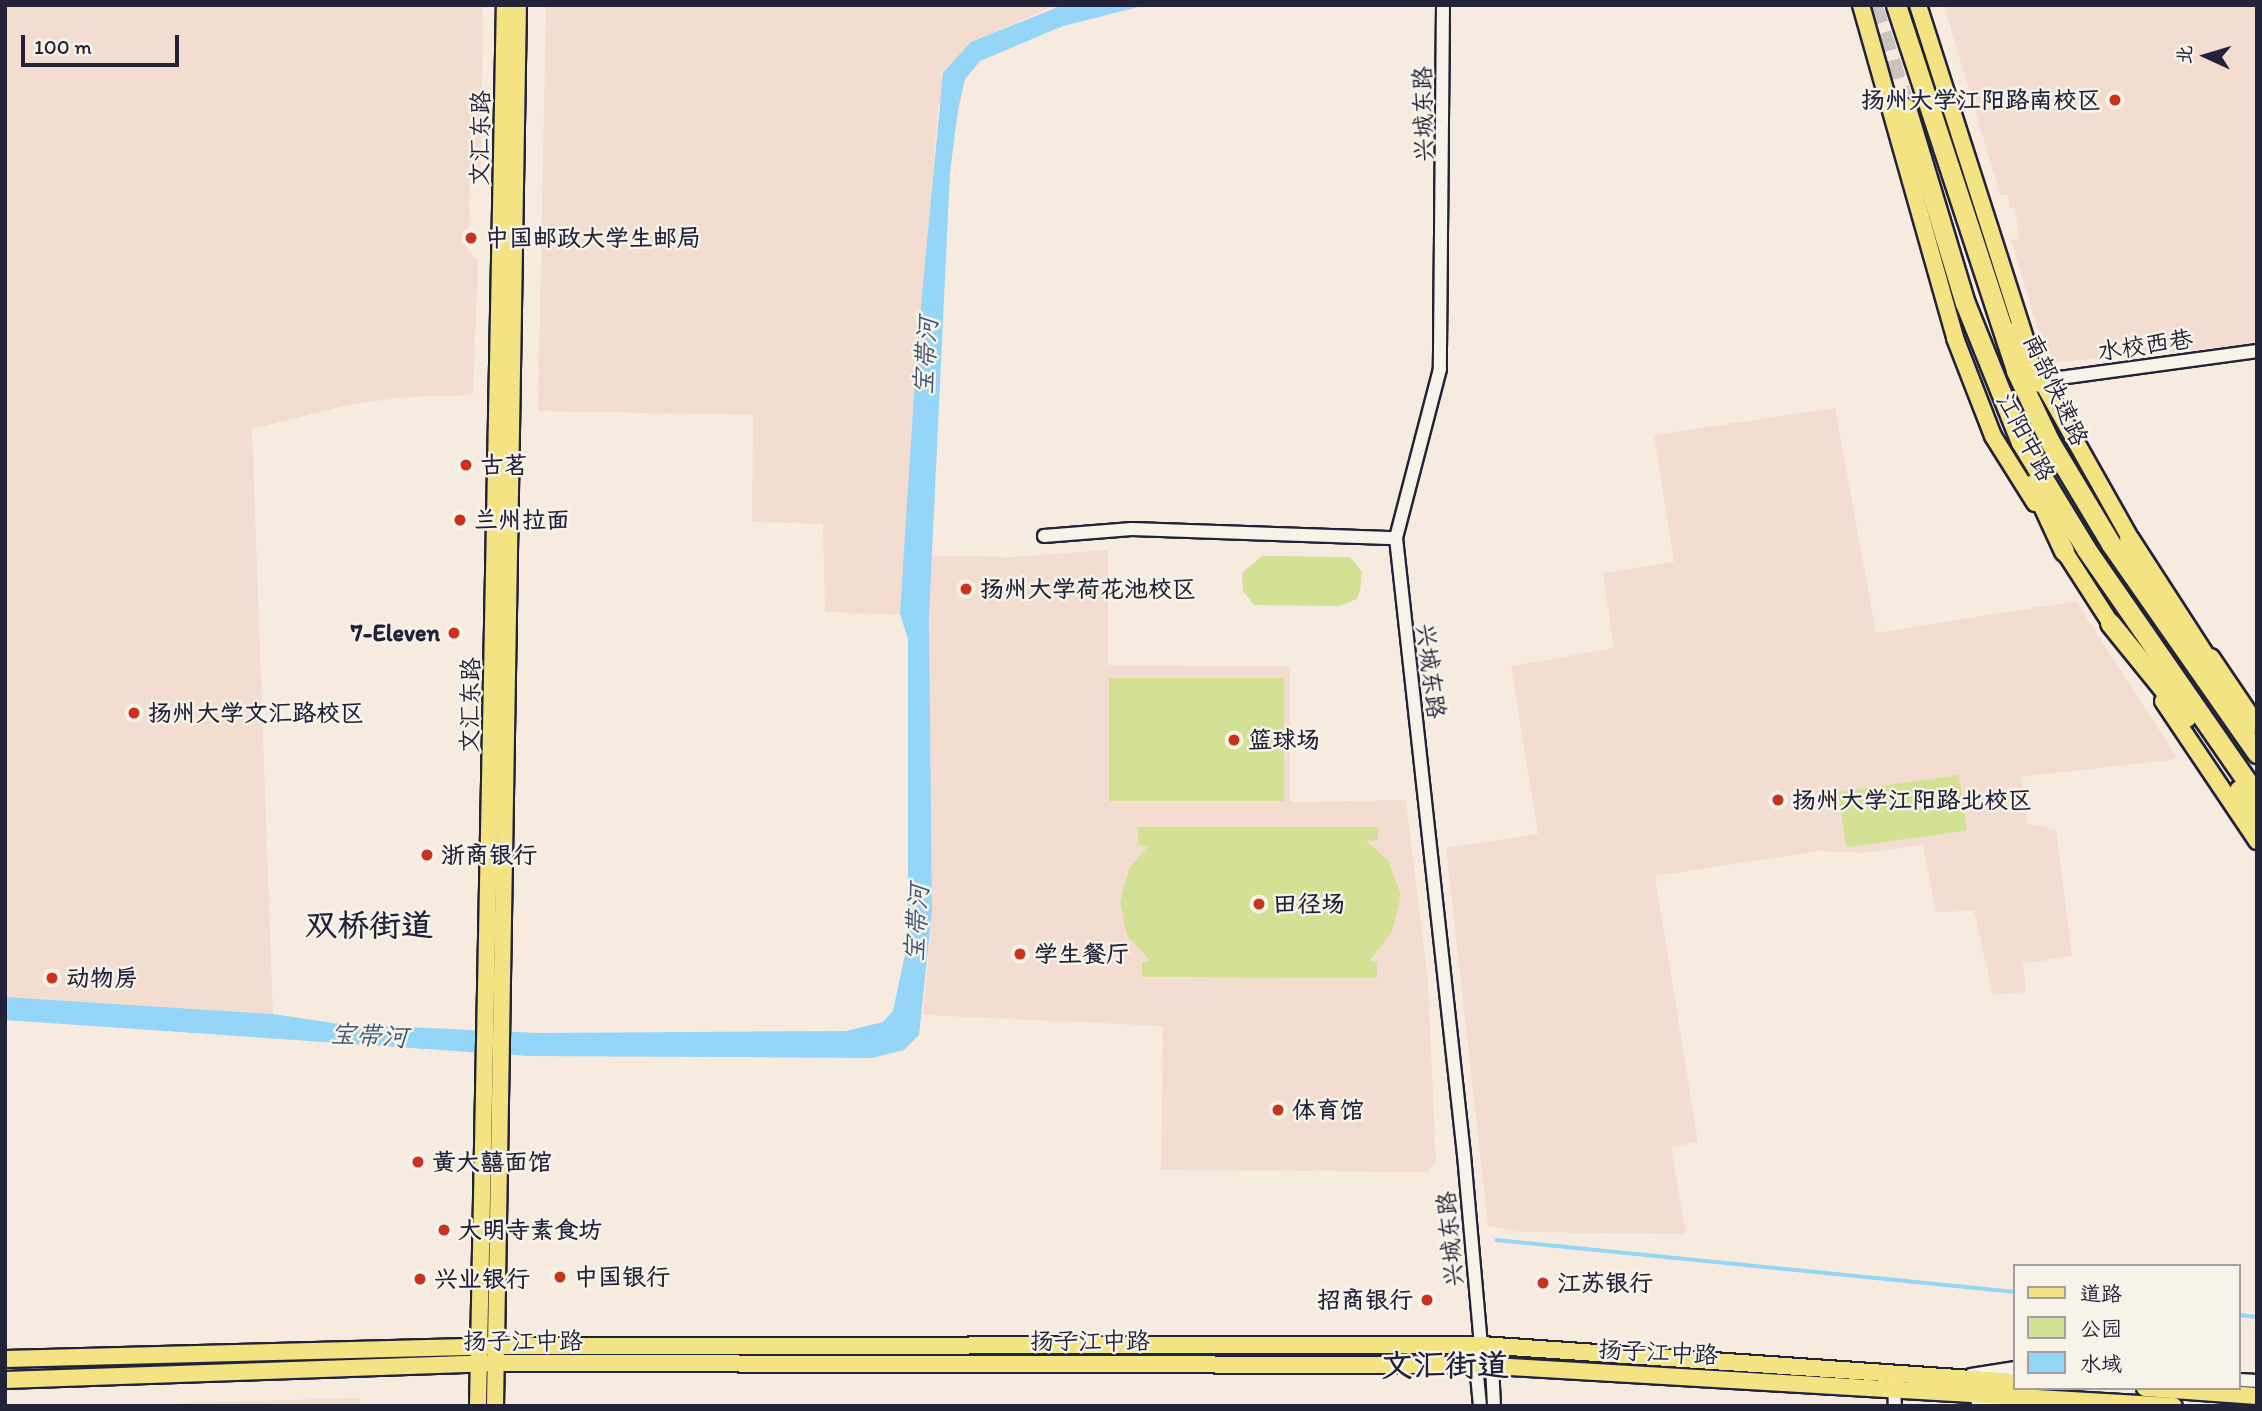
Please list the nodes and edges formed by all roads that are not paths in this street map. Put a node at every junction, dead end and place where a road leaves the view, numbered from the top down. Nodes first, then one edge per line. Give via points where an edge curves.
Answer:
1 (505, 5) edge
2 (518, 5) edge
3 (1443, 5) edge
4 (1861, 5) edge
5 (1896, 5) edge
6 (1918, 5) edge
7 (1906, 108) tunnel mouth
8 (1934, 122) junction
9 (1965, 303) junction
10 (2257, 351) edge
11 (2038, 381) junction
12 (1044, 536) dead end
13 (1396, 538) junction
14 (2129, 539) junction
15 (2064, 551) junction
16 (2110, 623) junction
17 (2257, 725) edge
18 (2257, 741) edge
19 (2257, 753) edge
20 (2257, 796) edge
21 (2257, 815) edge
22 (2257, 841) edge
23 (494, 985) junction
24 (1482, 1345) junction
25 (487, 1354) junction
26 (5, 1359) edge
27 (1484, 1365) junction
28 (2014, 1368) edge
29 (5, 1380) edge
30 (1894, 1381) junction
31 (2014, 1382) edge
32 (1946, 1386) junction
33 (2218, 1390) edge
34 (2254, 1391) edge
35 (478, 1406) edge
36 (495, 1406) edge
37 (1480, 1406) edge
38 (1494, 1406) edge
39 (1895, 1406) edge
40 (2002, 1406) edge
41 (2174, 1406) edge

1 - 23 main road, 文汇东路
2 - 23 main road, 文汇东路
3 - 13 street, 兴城东路 via 1440,369
4 - 15 main road, 江阳中路 via 1955,338 1993,436
5 - 8 highway, 南部快速路
6 - 11 main road, 江阳中路
7 - 9 highway, 南部快速路
8 - 11 highway via 1953,162 2006,318
8 - 19 highway, 南部快速路 via 2016,370 2050,442 2111,544
9 - 15 highway via 1976,352
9 - 20 highway, 南部快速路 via 2021,442 2085,550
10 - 11 street, 水校西巷
11 - 14 main road, 江阳中路
12 - 13 street via 1132,529
13 - 24 street, 兴城东路
14 - 17 main road, 江阳中路
14 - 18 highway
15 - 16 main road, 江阳中路
16 - 21 highway via 2165,688
16 - 22 main road, 江阳中路
23 - 25 main road, 文汇东路
24 - 25 main road, 扬子江中路
24 - 27 street, 兴城东路
24 - 30 main road, 扬子江中路
25 - 26 main road, 扬子江中路
25 - 27 main road, 扬子江中路
25 - 29 main road, 扬子江中路
25 - 35 main road, 文汇东路
25 - 36 main road, 文汇东路
27 - 30 main road, 扬子江中路
27 - 37 street, 兴城东路
27 - 38 street, 兴城东路
28 - 32 street
30 - 32 main road, 扬子江中路
30 - 39 street
31 - 32 main road, 扬子江中路
32 - 40 street
32 - 41 main road, 扬子江中路
33 - 34 main road

